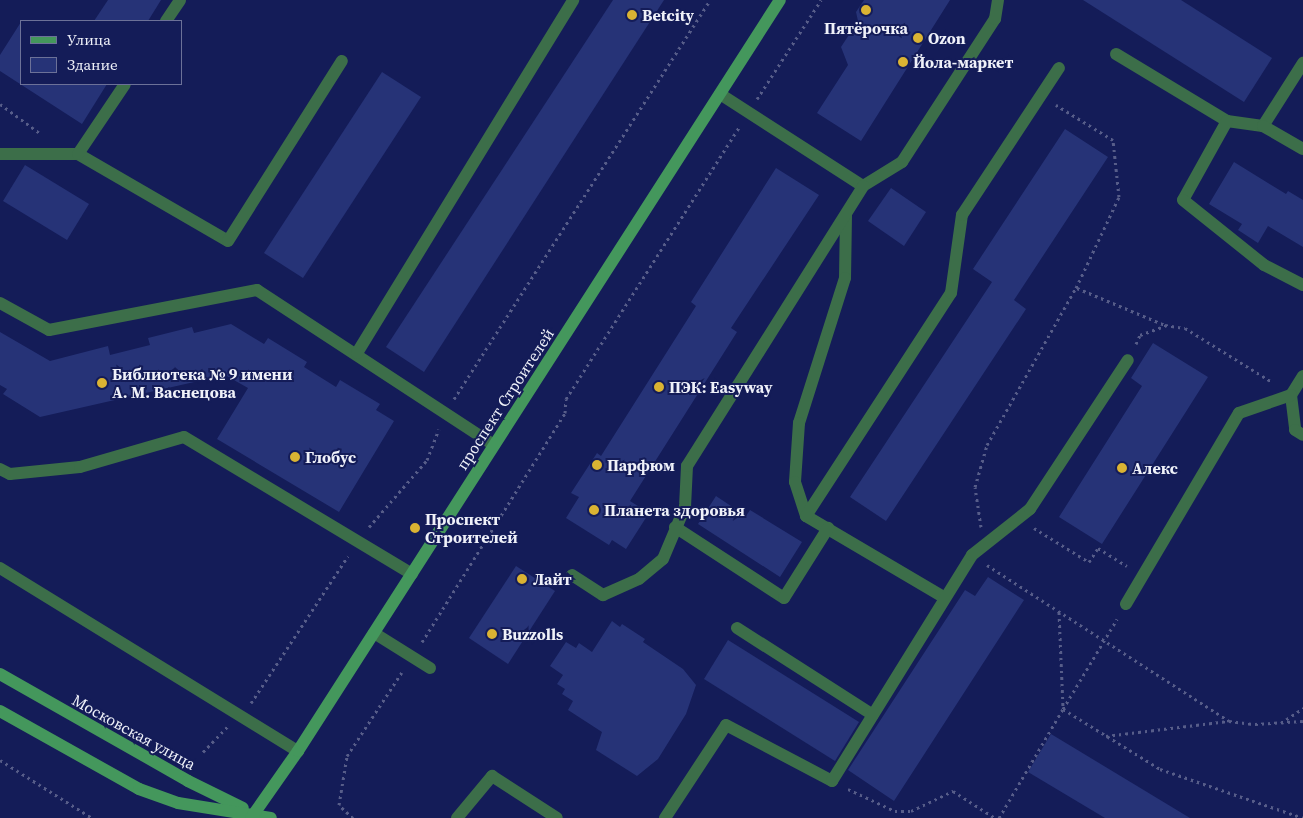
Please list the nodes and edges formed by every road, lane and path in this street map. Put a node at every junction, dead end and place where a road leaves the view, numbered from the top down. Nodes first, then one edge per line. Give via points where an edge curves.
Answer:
1 (180, 0) edge
2 (573, 0) edge
3 (710, 0) edge
4 (780, 0) edge
5 (821, 0) edge
6 (998, 0) edge
7 (167, 20) edge
8 (1116, 54) dead end
9 (342, 61) dead end
10 (1303, 63) edge
11 (1059, 68) dead end
12 (124, 85) edge
13 (720, 94) junction
14 (1042, 96) junction
15 (0, 104) edge
16 (749, 113) junction
17 (1227, 121) junction
18 (1262, 126) junction
19 (40, 134) dead end
20 (1303, 149) edge
21 (78, 154) junction
22 (0, 155) edge
23 (862, 186) junction
24 (846, 215) junction
25 (1303, 285) edge
26 (1076, 288) junction
27 (0, 303) edge
28 (1165, 326) junction
29 (357, 353) junction
30 (1128, 360) joint
31 (1303, 376) edge
32 (1292, 395) junction
33 (445, 412) junction
34 (1303, 435) edge
35 (494, 445) junction
36 (0, 469) edge
37 (806, 516) junction
38 (675, 527) junction
39 (828, 528) junction
40 (1044, 534) dead end
41 (358, 540) junction
42 (972, 555) junction
43 (0, 568) edge
44 (412, 574) junction
45 (572, 575) dead end
46 (1143, 576) junction
47 (945, 598) junction
48 (1126, 604) joint
49 (1060, 611) junction
50 (737, 628) dead end
51 (374, 632) junction
52 (1105, 640) junction
53 (412, 657) junction
54 (430, 668) dead end
55 (0, 674) edge
56 (260, 694) dead end
57 (1303, 708) edge
58 (1063, 709) junction
59 (0, 711) edge
60 (873, 715) junction
61 (1229, 721) junction
62 (1303, 721) edge
63 (1280, 723) junction
64 (1106, 736) junction
65 (298, 751) junction
66 (0, 760) edge
67 (832, 781) junction
68 (253, 816) edge
69 (92, 818) edge
70 (271, 818) edge
71 (353, 818) edge
72 (457, 818) edge
73 (557, 818) edge
74 (665, 818) edge
75 (995, 818) edge
76 (999, 818) edge
77 (1303, 818) edge

1 - 7 lane
2 - 29 lane
3 - 33 path
4 - 13 main road, проспект Строителей
5 - 16 path
6 - 23 lane via 995,19 902,162
8 - 17 lane
9 - 21 lane via 228,241
10 - 18 lane
11 - 14 lane
12 - 21 lane
13 - 16 lane
13 - 35 main road, проспект Строителей
14 - 26 path via 1113,140 1118,197
14 - 37 lane via 962,215 951,292
15 - 19 path
16 - 23 lane
16 - 53 path via 566,400 566,413
17 - 18 lane
17 - 25 lane via 1183,200 1264,265
18 - 20 lane
21 - 22 lane
23 - 24 lane
24 - 37 lane via 845,278 799,423 795,482
24 - 38 lane via 687,466 685,507
26 - 28 path
26 - 42 path via 987,445 975,486 981,526
27 - 29 lane via 49,330 257,290
28 - 30 path via 1140,335
28 - 32 path via 1185,328
29 - 33 lane
30 - 42 lane via 1030,508
31 - 32 lane
32 - 34 lane via 1295,430
32 - 46 lane via 1239,413
33 - 35 lane
33 - 41 path via 427,460
35 - 44 main road, проспект Строителей
36 - 41 lane via 10,474 80,467 184,438
37 - 39 lane
38 - 39 lane via 784,598
38 - 45 lane via 663,559 639,579 603,595
39 - 47 lane
40 - 46 path via 1089,562 1098,548
41 - 44 lane
41 - 56 path
42 - 47 lane
42 - 49 path
43 - 65 lane
44 - 51 main road, проспект Строителей
46 - 48 lane
47 - 60 lane
48 - 52 path
49 - 52 path
49 - 58 path
50 - 60 lane
51 - 53 lane
51 - 65 main road, проспект Строителей
52 - 58 path
52 - 61 path
53 - 54 lane
53 - 71 path via 347,756 339,805
55 - 68 main road, Московская улица
57 - 63 path
58 - 64 path
58 - 76 path
59 - 68 main road, Московская улица via 139,789 178,802
60 - 67 lane
61 - 63 path
61 - 64 path
62 - 63 path
64 - 77 path via 1160,769
65 - 68 main road, проспект Строителей
66 - 69 path
67 - 74 lane via 726,725
67 - 75 path via 895,810 911,811 953,791
68 - 70 main road, Московская улица
72 - 73 lane via 492,776

